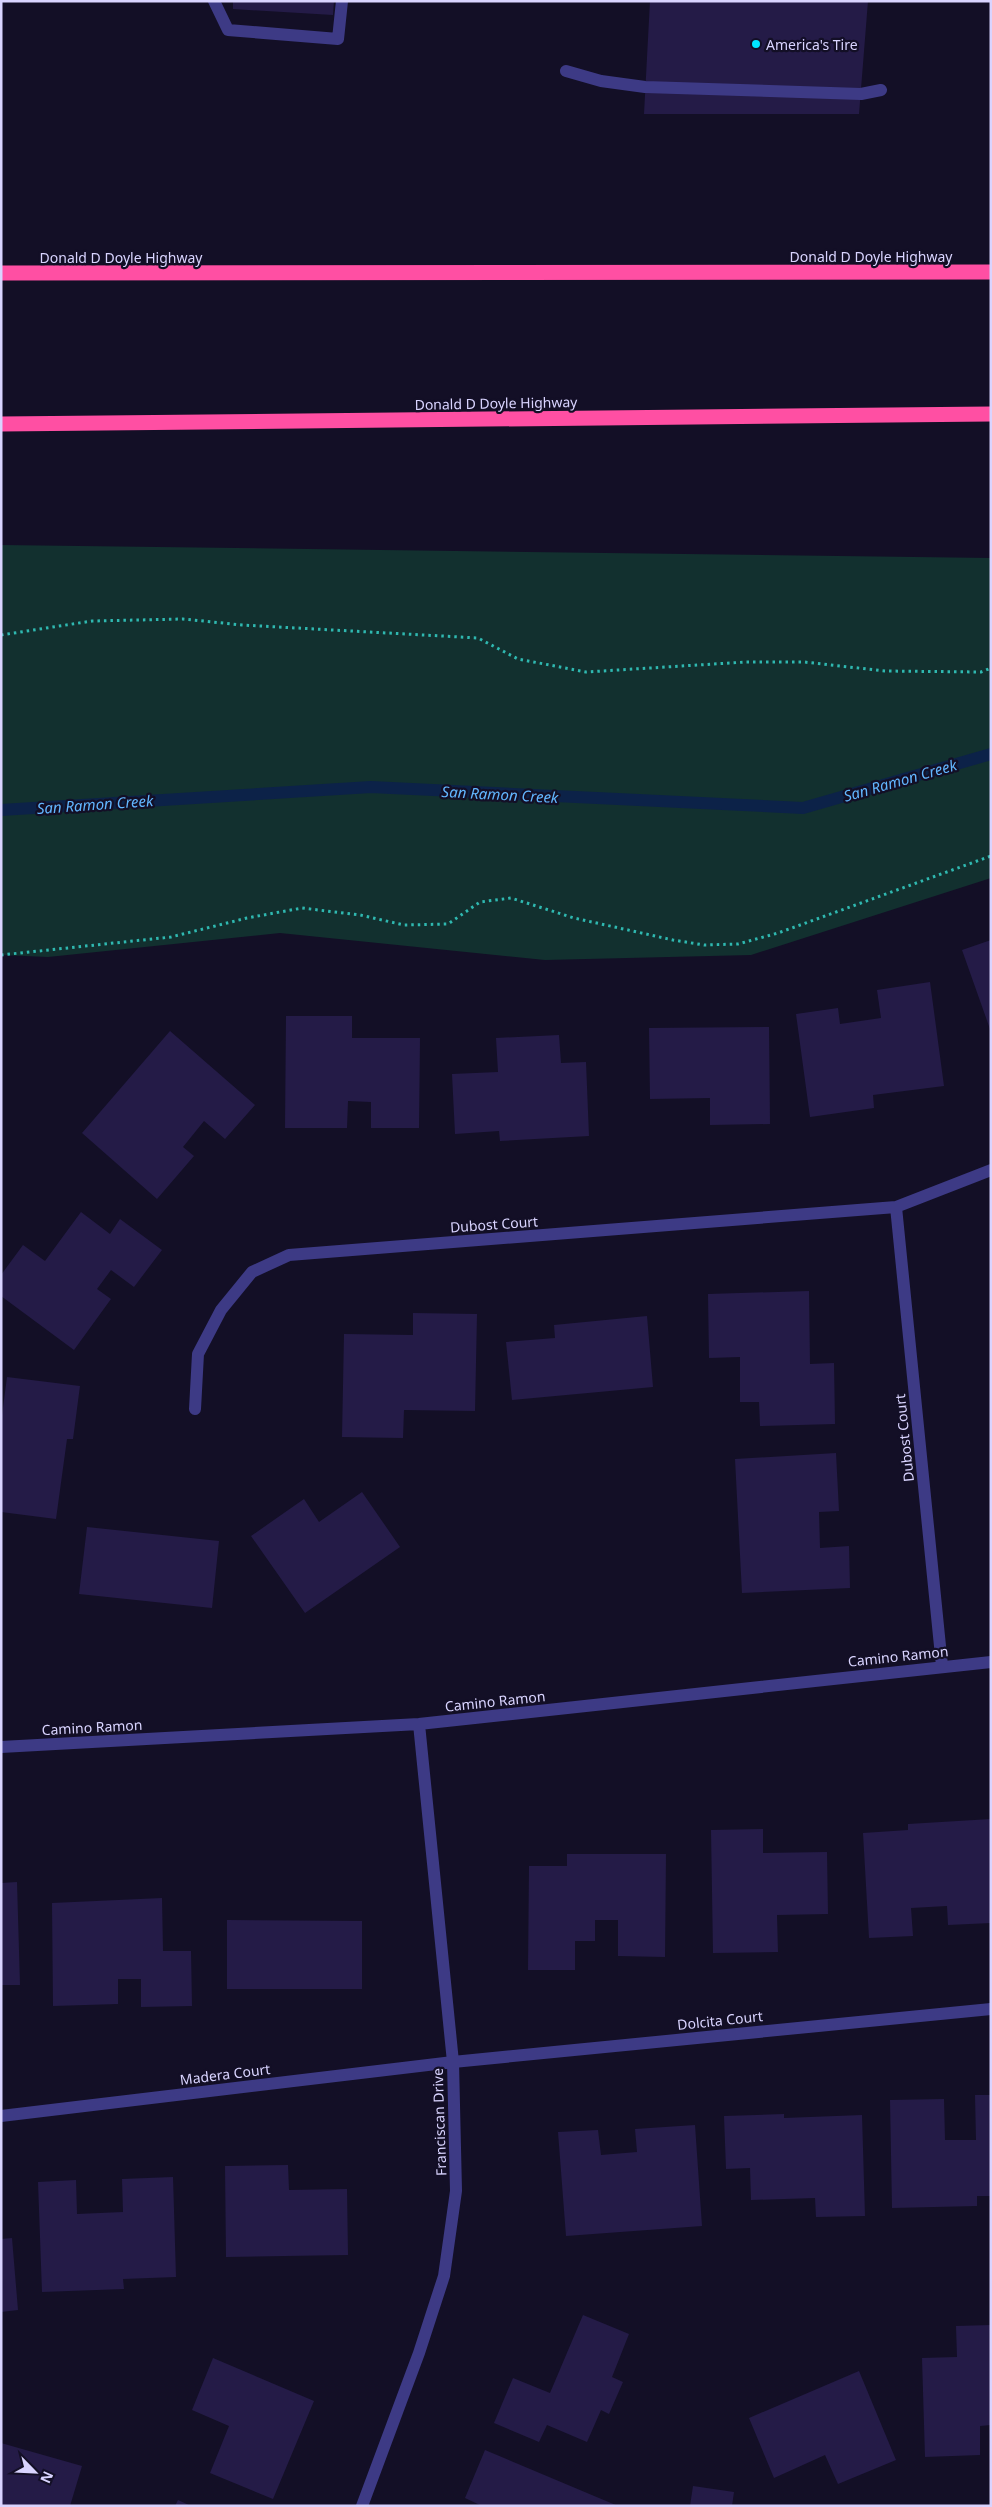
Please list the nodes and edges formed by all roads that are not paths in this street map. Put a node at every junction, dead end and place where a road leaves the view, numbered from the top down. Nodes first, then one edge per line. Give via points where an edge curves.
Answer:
1 (214, 1) edge
2 (342, 1) edge
3 (566, 71) dead end
4 (881, 90) dead end
5 (991, 272) edge
6 (1, 273) edge
7 (991, 414) edge
8 (1, 424) edge
9 (991, 1170) edge
10 (896, 1208) junction
11 (195, 1409) dead end
12 (991, 1662) edge
13 (942, 1666) junction
14 (419, 1724) junction
15 (1, 1747) edge
16 (991, 2009) edge
17 (452, 2062) junction
18 (1, 2116) edge
19 (362, 2506) edge

1 - 2 street via 228,30 338,39
3 - 4 street via 601,81 646,87 861,94
5 - 6 highway, Donald D Doyle Highway
7 - 8 highway, Donald D Doyle Highway
9 - 10 street, Dubost Court
10 - 11 street, Dubost Court via 290,1254 252,1272 221,1310 198,1354
10 - 13 street, Dubost Court
12 - 13 street, Camino Ramon
13 - 14 street, Camino Ramon
14 - 15 street, Camino Ramon
14 - 17 street, Franciscan Drive
16 - 17 street, Dolcita Court
17 - 18 street, Madera Court
17 - 19 street, Franciscan Drive via 456,2191 444,2276

